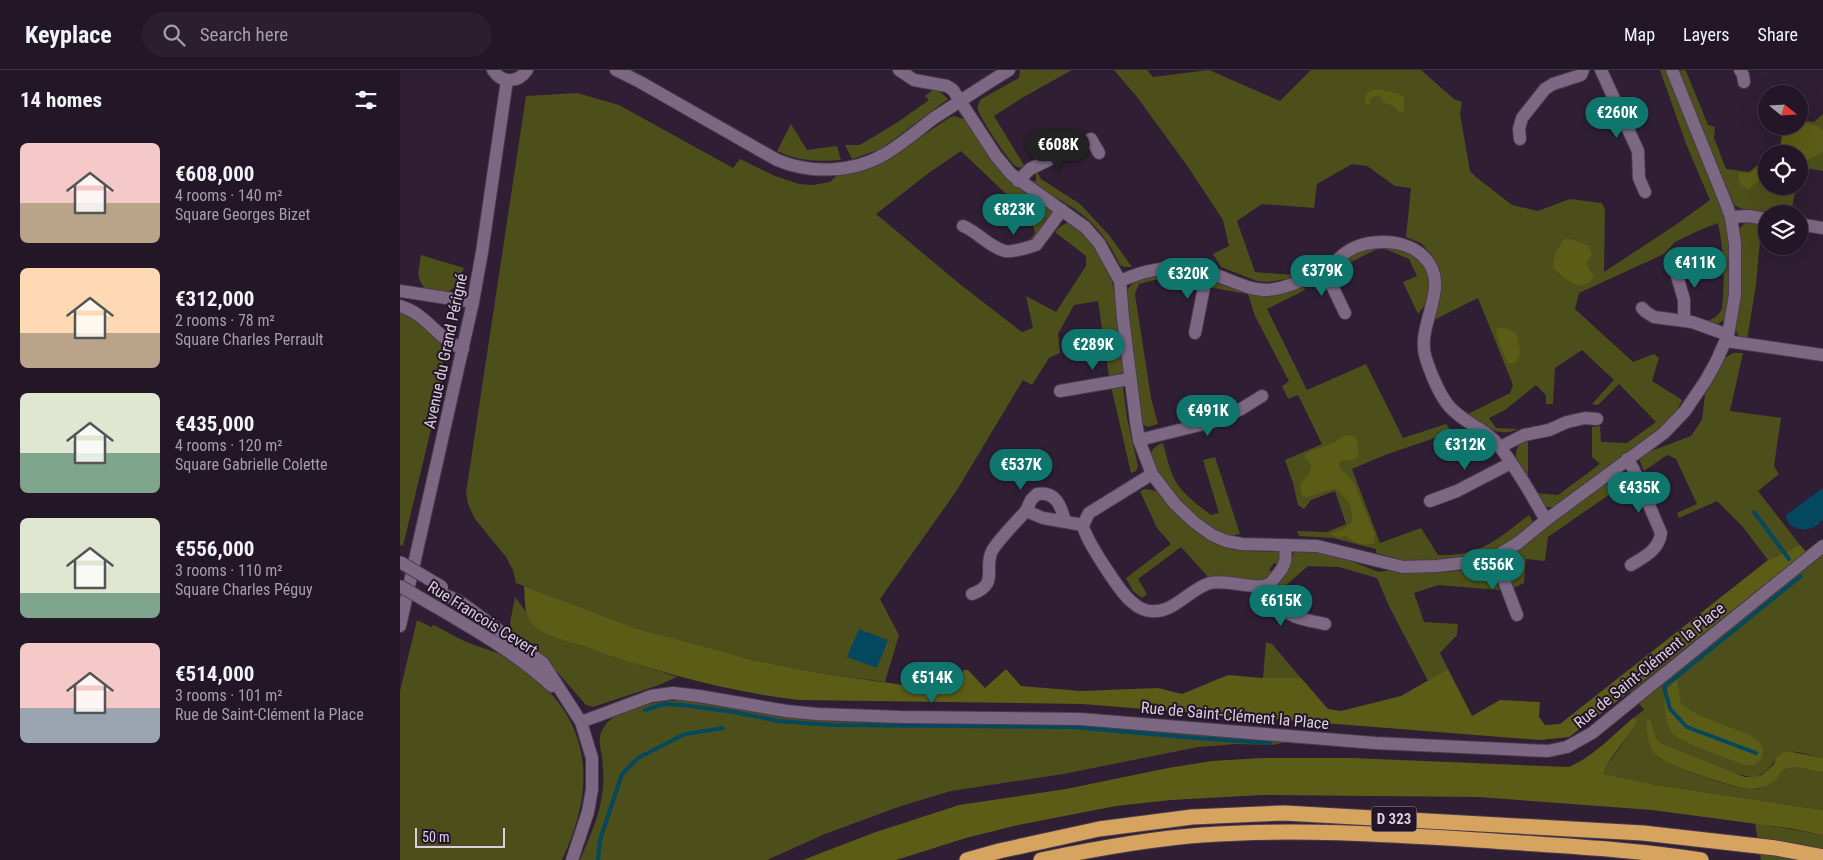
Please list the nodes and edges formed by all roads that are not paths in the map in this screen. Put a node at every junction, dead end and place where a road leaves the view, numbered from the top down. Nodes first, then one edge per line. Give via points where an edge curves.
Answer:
1 (493, 70) edge
2 (527, 70) edge
3 (616, 70) edge
4 (899, 70) edge
5 (1009, 70) edge
6 (1584, 70) edge
7 (1601, 70) edge
8 (1672, 70) edge
9 (508, 80) junction
10 (960, 101) junction
11 (1520, 139) dead end
12 (1099, 153) dead end
13 (1018, 181) junction
14 (1645, 192) dead end
15 (1062, 210) junction
16 (1731, 218) junction
17 (1758, 218) edge
18 (963, 226) dead end
19 (1808, 226) edge
20 (1823, 228) edge
21 (1673, 262) dead end
22 (1324, 269) junction
23 (1207, 272) junction
24 (1120, 281) junction
25 (400, 292) edge
26 (473, 302) junction
27 (400, 306) edge
28 (1642, 308) dead end
29 (1345, 313) dead end
30 (1684, 320) junction
31 (1196, 333) dead end
32 (1727, 338) junction
33 (463, 349) junction
34 (1823, 355) edge
35 (1130, 379) junction
36 (1060, 391) dead end
37 (1262, 396) dead end
38 (1597, 419) dead end
39 (1139, 440) junction
40 (1500, 447) junction
41 (1627, 459) junction
42 (1511, 463) junction
43 (1152, 474) junction
44 (1430, 501) dead end
45 (1026, 511) junction
46 (1546, 520) junction
47 (1065, 521) junction
48 (1083, 525) junction
49 (1285, 545) junction
50 (1823, 546) edge
51 (1495, 556) junction
52 (400, 562) edge
53 (1631, 565) dead end
54 (400, 570) edge
55 (400, 586) edge
56 (1266, 586) junction
57 (441, 590) junction
58 (972, 594) dead end
59 (1517, 615) dead end
60 (1325, 624) dead end
61 (400, 626) edge
62 (569, 701) junction
63 (581, 722) junction
64 (1823, 857) edge
65 (1682, 858) edge
66 (572, 860) edge
67 (967, 860) edge
68 (1041, 860) edge
69 (1701, 860) edge

1 - 9 street via 500,78
2 - 9 street via 518,79
3 - 10 street via 777,160 809,169 838,168 874,160
4 - 10 street via 914,80 947,86
5 - 10 street
6 - 11 street via 1582,75 1545,89 1522,118
7 - 14 street via 1638,151 1639,178
8 - 16 street
9 - 26 street, Avenue du Grand Périgné
10 - 13 street via 996,156
12 - 13 street via 1091,138 1030,170
13 - 15 street
15 - 18 street via 1036,245 1006,251
15 - 24 street via 1092,234
16 - 17 street
16 - 32 street via 1736,272
19 - 20 street
21 - 30 street via 1684,300
22 - 23 street via 1282,288 1266,290 1241,285
22 - 29 street
22 - 40 street via 1348,251 1374,242 1403,245 1425,258 1433,272 1436,287 1423,337 1427,361 1450,407 1486,432
23 - 24 street via 1164,269
23 - 31 street
24 - 35 street
25 - 26 street
26 - 33 street, Avenue du Grand Périgné
27 - 33 street via 419,314 455,346
28 - 30 street via 1654,317
30 - 32 street
32 - 34 street
32 - 41 street via 1713,368 1685,410 1664,433
33 - 61 street, Avenue du Grand Périgné
35 - 36 street
35 - 39 street
37 - 39 street via 1216,421
38 - 40 street via 1567,422 1524,435
39 - 43 street
40 - 42 street
41 - 46 street
41 - 53 street via 1661,533 1652,551
42 - 44 street
42 - 46 street
43 - 48 street via 1089,513
43 - 49 street via 1180,509 1212,535 1242,544
45 - 47 street via 1043,518
45 - 47 street via 1037,494 1047,494 1059,502
45 - 58 street via 991,552 986,586
46 - 51 street via 1518,543
47 - 48 street
48 - 56 street via 1086,536 1125,596 1143,609 1162,610 1212,583
49 - 51 street via 1327,548 1402,567 1480,561
49 - 56 street via 1285,565
50 - 63 street, Rue de Saint-Clément la Place via 1592,733 1567,747 1548,751 1375,743 1080,719 817,714 673,693 651,696
51 - 59 street
52 - 57 street, bridge
54 - 57 street, Rue Francois Cevert
55 - 62 street, Rue Francois Cevert, bridge via 488,637 532,668
56 - 60 street via 1289,615
57 - 62 street, Rue Francois Cevert via 543,663
62 - 63 street, Rue Francois Cevert
63 - 66 street, Rue Francois Cevert via 592,758 592,789
64 - 67 highway, D 323 via 1643,832 1284,813 1192,817 1099,829
65 - 68 highway, D 323 via 1639,851 1409,836 1288,832 1193,836 1111,846
65 - 69 highway, D 323

